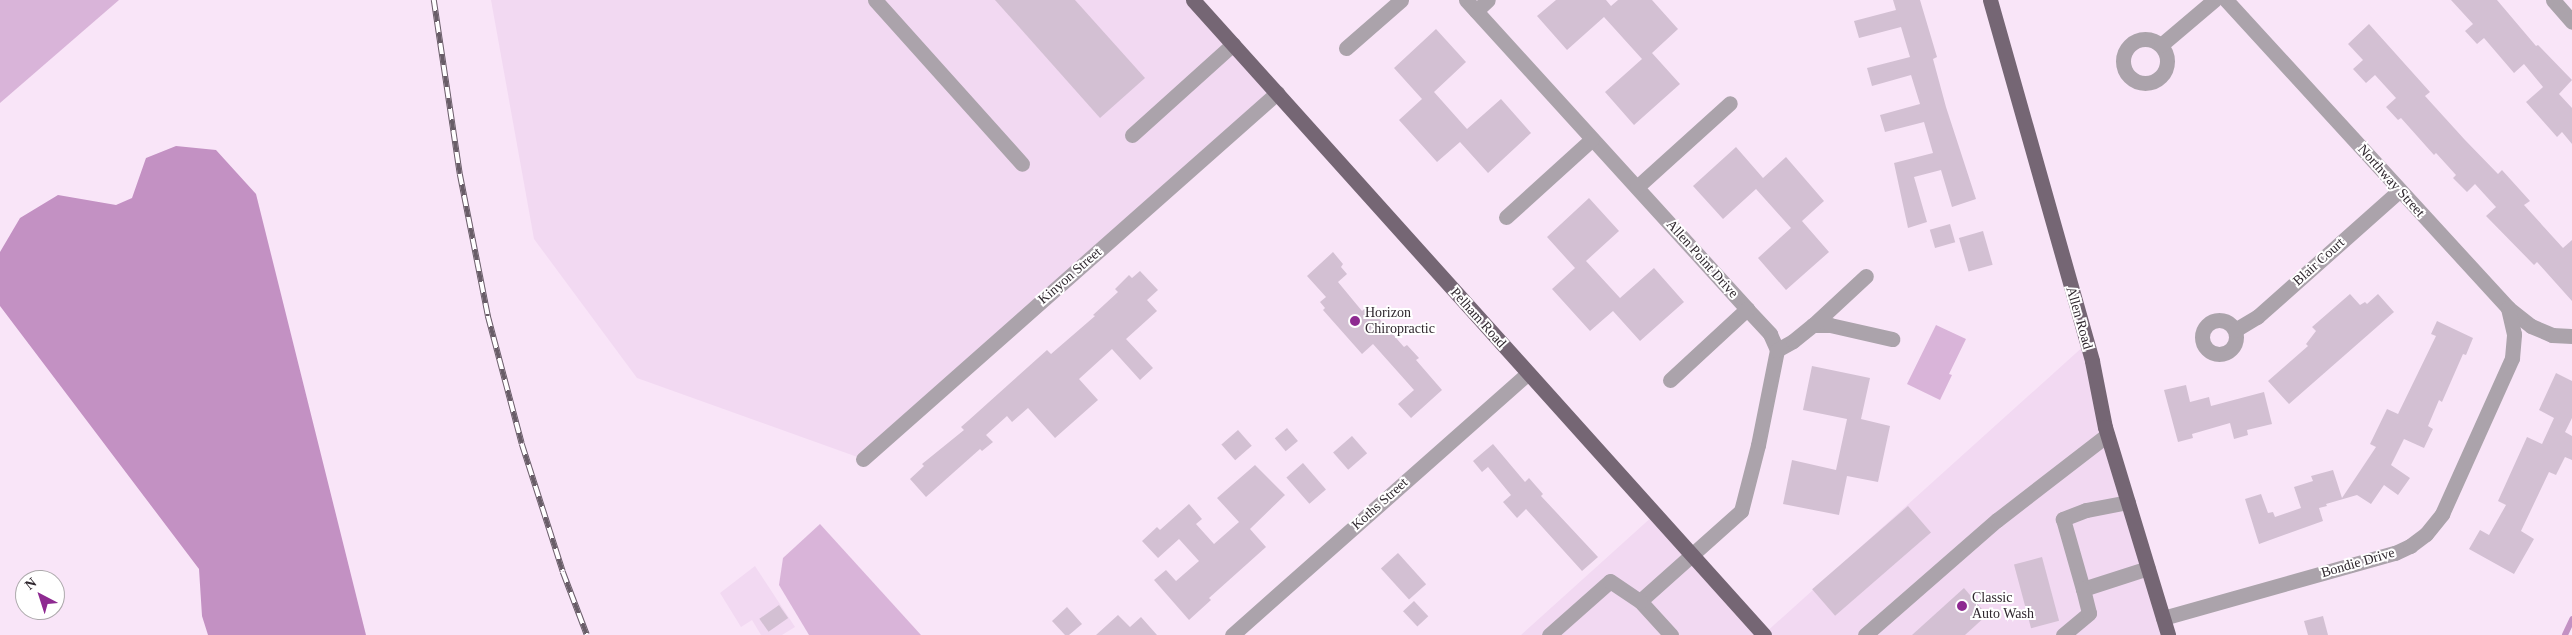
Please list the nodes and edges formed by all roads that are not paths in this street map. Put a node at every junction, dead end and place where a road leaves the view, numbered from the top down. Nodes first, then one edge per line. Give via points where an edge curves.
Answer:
1 (875, 0) edge
2 (1193, 0) edge
3 (1401, 0) edge
4 (1488, 0) edge
5 (1990, 0) edge
6 (2214, 0) edge
7 (2226, 0) edge
8 (2552, 0) edge
9 (1471, 5) edge
10 (2572, 22) edge
11 (1233, 44) junction
12 (2161, 45) dead end
13 (1346, 48) dead end
14 (1277, 93) junction
15 (1730, 103) dead end
16 (1132, 135) dead end
17 (1592, 138) junction
18 (1022, 164) dead end
19 (1637, 187) junction
20 (2400, 190) junction
21 (1506, 217) dead end
22 (1866, 276) dead end
23 (2508, 308) junction
24 (1747, 309) junction
25 (1813, 325) junction
26 (2235, 330) dead end
27 (2572, 336) edge
28 (1892, 339) dead end
29 (1777, 350) junction
30 (1528, 373) junction
31 (1670, 380) dead end
32 (2107, 434) junction
33 (863, 460) dead end
34 (2128, 502) junction
35 (1692, 555) junction
36 (2148, 568) junction
37 (2083, 589) junction
38 (1640, 601) junction
39 (2163, 618) junction
40 (1232, 635) edge
41 (1549, 635) edge
42 (1671, 635) edge
43 (1764, 635) edge
44 (1865, 635) edge
45 (2063, 635) edge
46 (2168, 635) edge

1 - 18 street
2 - 11 main road, Pelham Road
3 - 13 street
4 - 9 street
5 - 32 main road, Allen Road via 2092,361
6 - 12 street
7 - 20 street, Northway Street
8 - 10 street
9 - 17 street, Allen Point Drive
11 - 14 main road, Pelham Road
11 - 16 street
14 - 30 main road, Pelham Road
14 - 33 street, Kinyon Street
15 - 19 street
17 - 19 street, Allen Point Drive
17 - 21 street
19 - 24 street, Allen Point Drive
20 - 23 street, Northway Street
20 - 26 street, Blair Court via 2257,317
22 - 25 street
23 - 27 street, Northway Street via 2531,326 2552,335
23 - 39 street, Bondie Drive via 2514,334 2512,358 2442,514 2426,534 2395,553
24 - 29 street, Allen Point Drive via 1770,334
24 - 31 street
25 - 28 street via 1830,325
25 - 29 street
29 - 35 street via 1741,511
30 - 35 main road, Pelham Road
30 - 40 street, Koths Street
32 - 34 main road, Allen Road
32 - 44 street via 1997,520
34 - 36 main road, Allen Road
34 - 37 street via 2086,510 2063,520
35 - 38 street
35 - 43 main road, Pelham Road
36 - 37 street
36 - 39 main road, Allen Road
37 - 45 street via 2089,613
38 - 41 street via 1610,581
38 - 42 street
39 - 46 main road, Allen Road

